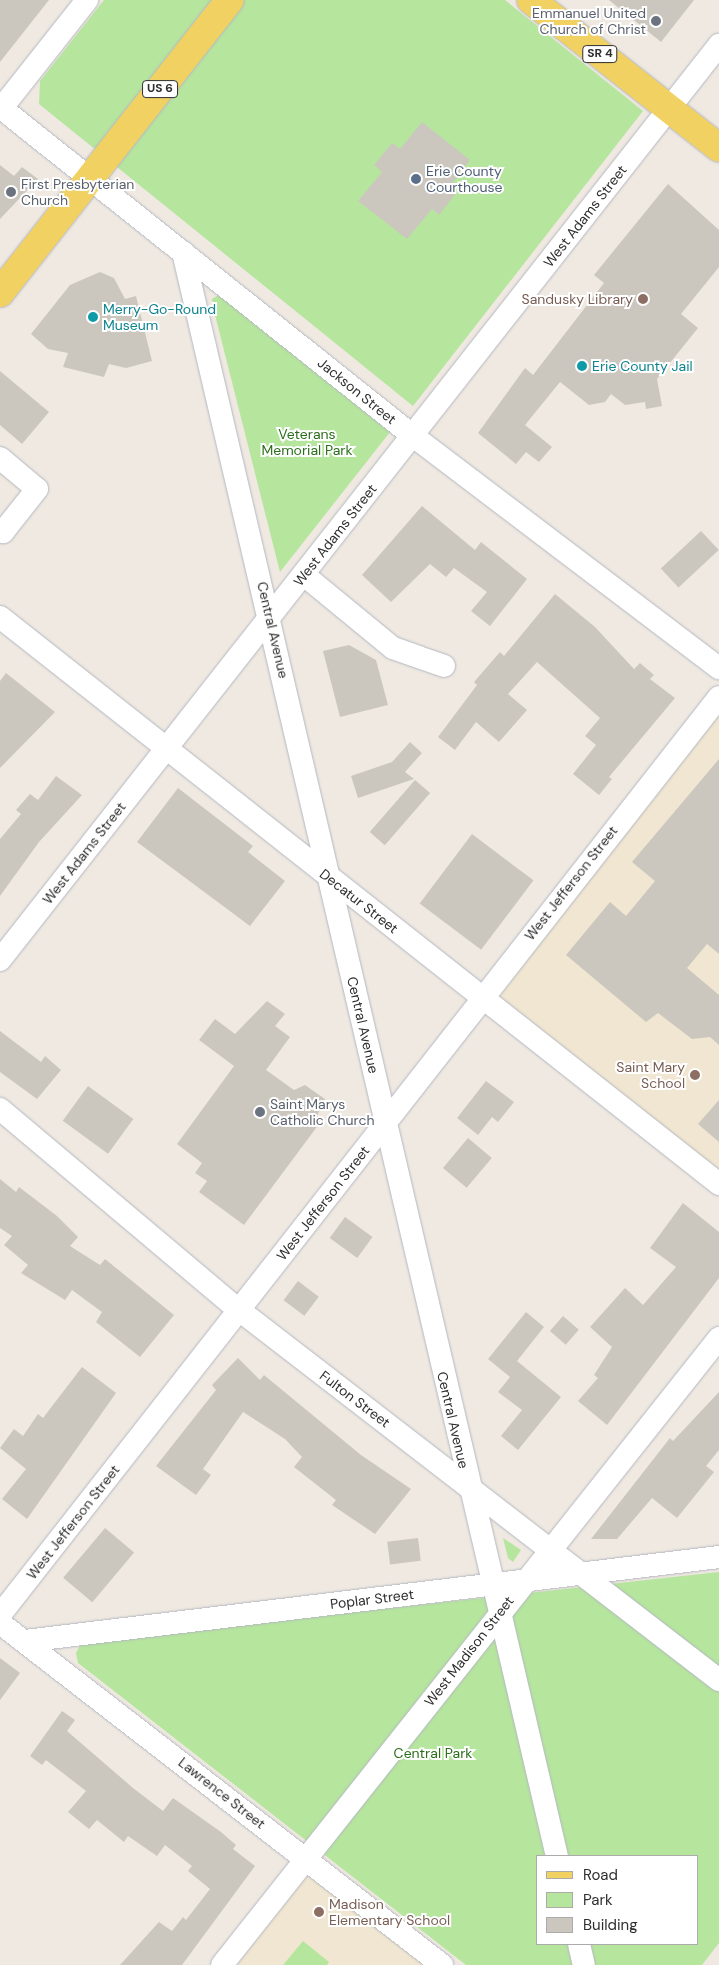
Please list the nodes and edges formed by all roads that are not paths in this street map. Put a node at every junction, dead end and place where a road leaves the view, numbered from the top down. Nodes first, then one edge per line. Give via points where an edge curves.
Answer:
1 (87, 0) edge
2 (230, 0) edge
3 (532, 0) edge
4 (719, 44) edge
5 (1, 108) edge
6 (669, 108) junction
7 (719, 148) edge
8 (90, 178) junction
9 (183, 252) junction
10 (0, 293) edge
11 (412, 436) junction
12 (0, 458) edge
13 (0, 530) edge
14 (304, 575) junction
15 (0, 617) edge
16 (271, 618) junction
17 (444, 666) dead end
18 (719, 668) edge
19 (719, 697) edge
20 (166, 748) junction
21 (330, 877) junction
22 (0, 960) edge
23 (482, 996) junction
24 (0, 1109) edge
25 (385, 1124) junction
26 (719, 1184) edge
27 (239, 1310) junction
28 (719, 1338) edge
29 (469, 1488) junction
30 (550, 1550) junction
31 (719, 1557) edge
32 (582, 1574) junction
33 (524, 1581) junction
34 (491, 1584) junction
35 (0, 1614) edge
36 (498, 1614) junction
37 (0, 1623) edge
38 (26, 1641) junction
39 (719, 1680) edge
40 (557, 1855) edge
41 (305, 1858) junction
42 (578, 1945) edge
43 (222, 1965) edge
44 (442, 1965) edge
45 (584, 1965) edge

1 - 5 street
2 - 8 main road, US 6
3 - 6 main road, SR 4
4 - 6 street, West Adams Street
5 - 8 street, Jackson Street
6 - 7 main road, SR 4
6 - 11 street, West Adams Street
8 - 9 street, Jackson Street
8 - 10 main road, US 6
9 - 11 street, Jackson Street
9 - 16 street, Central Avenue
11 - 14 street, West Adams Street
11 - 18 street, Jackson Street
12 - 13 street via 37,489 3,532
14 - 16 street, West Adams Street
14 - 17 street via 393,648
15 - 20 street, Decatur Street
16 - 20 street, West Adams Street
16 - 21 street, Central Avenue
19 - 23 street, West Jefferson Street
20 - 21 street, Decatur Street
20 - 22 street, West Adams Street
21 - 23 street, Decatur Street
21 - 25 street, Central Avenue
23 - 25 street, West Jefferson Street
23 - 26 street, Decatur Street
24 - 27 street, Fulton Street
25 - 27 street, West Jefferson Street
25 - 29 street, Central Avenue
27 - 29 street, Fulton Street
27 - 35 street, West Jefferson Street
28 - 30 street, West Madison Street
29 - 30 street, Fulton Street
29 - 34 street, Central Avenue
30 - 32 street, Fulton Street
30 - 33 street, West Madison Street
31 - 32 street, Poplar Street
32 - 33 street, Poplar Street
32 - 39 street, Fulton Street
33 - 34 street, Poplar Street
33 - 36 street, West Madison Street
34 - 36 street, Central Avenue
34 - 38 street, Poplar Street
36 - 40 street, Central Avenue
36 - 41 street, West Madison Street
37 - 38 street, Lawrence Street
38 - 41 street, Lawrence Street
41 - 43 street, West Madison Street
41 - 44 street, Lawrence Street
42 - 45 street

